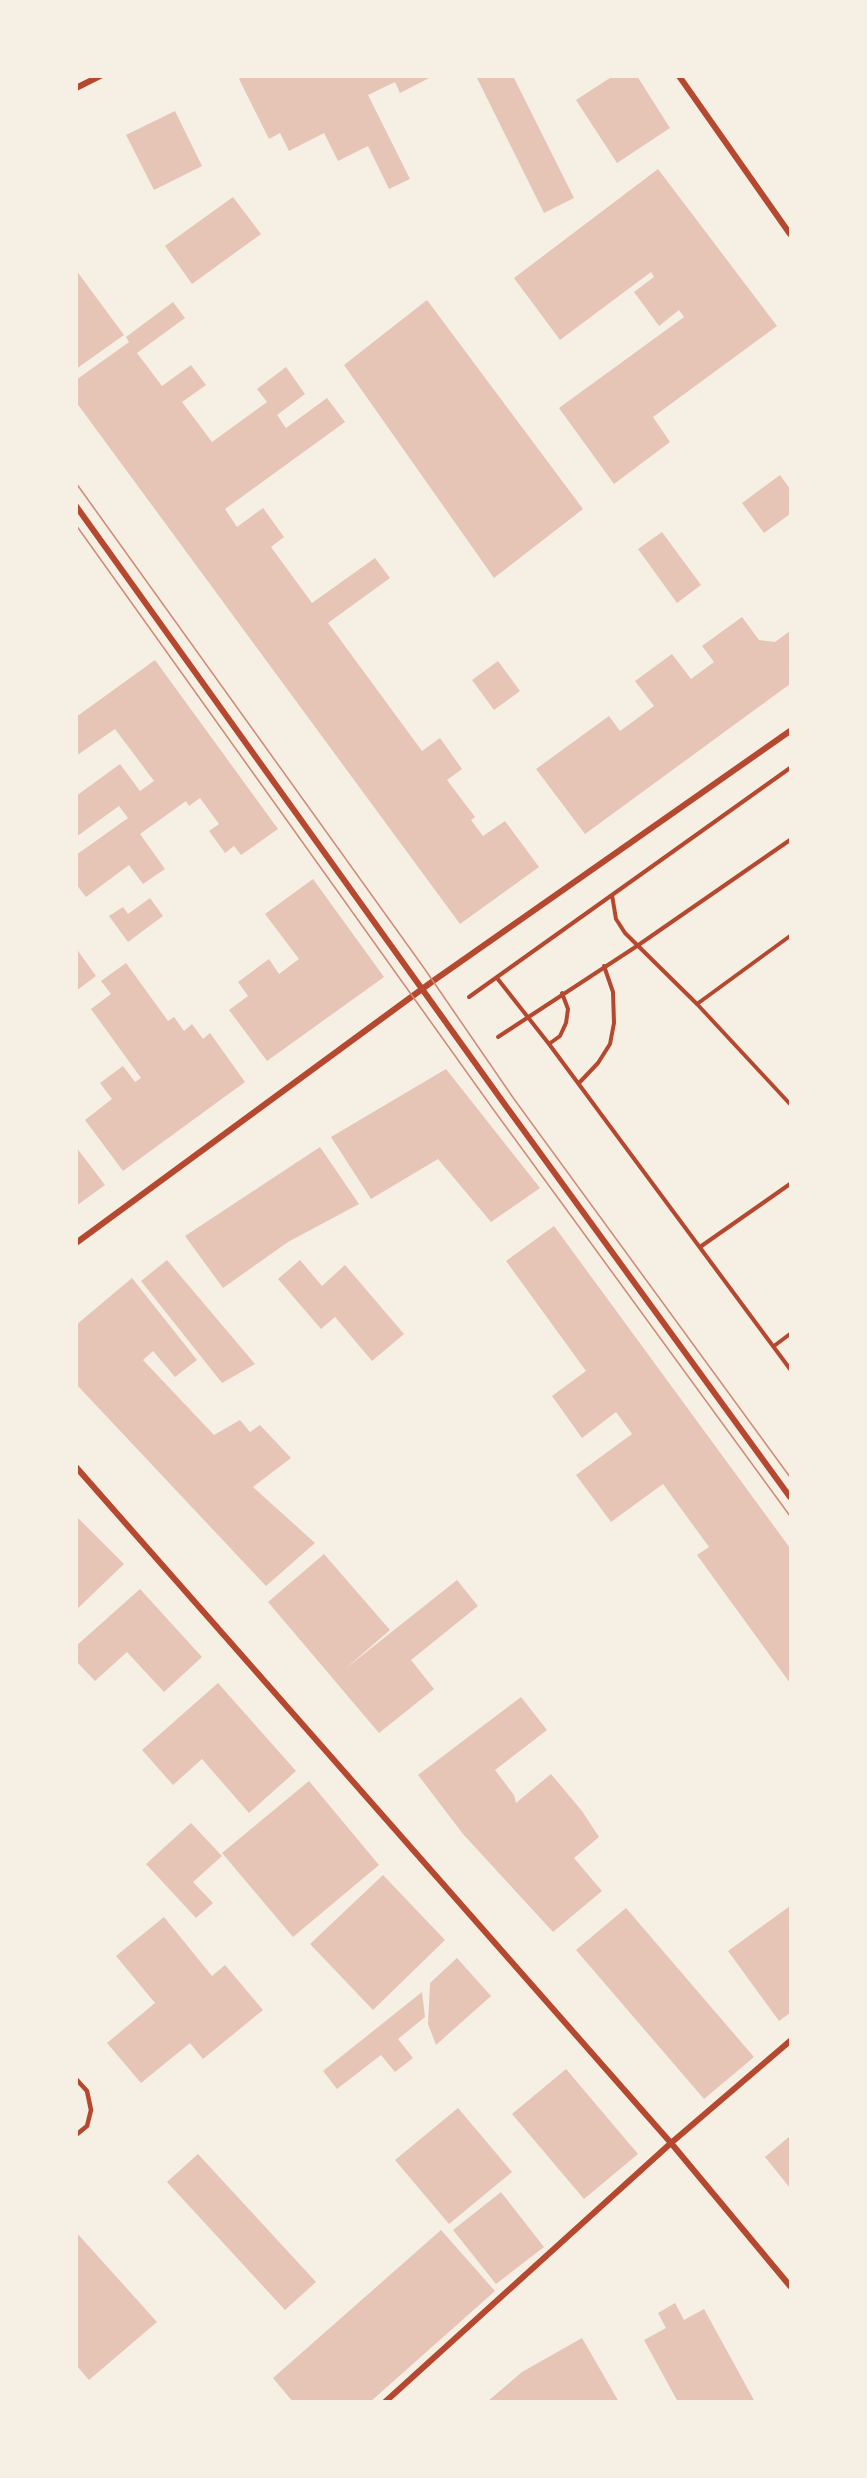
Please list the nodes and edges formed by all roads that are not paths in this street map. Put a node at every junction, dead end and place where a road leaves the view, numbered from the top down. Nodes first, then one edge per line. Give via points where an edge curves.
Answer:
1 (100, 76) edge
2 (679, 76) edge
3 (76, 88) edge
4 (790, 234) edge
5 (76, 506) edge
6 (790, 731) edge
7 (422, 988) junction
8 (76, 1243) edge
9 (76, 1467) edge
10 (790, 1497) edge
11 (790, 2041) edge
12 (76, 2079) edge
13 (76, 2135) edge
14 (671, 2143) junction
15 (790, 2286) edge
16 (385, 2402) edge

1 - 3 street
2 - 4 street
5 - 7 street
6 - 7 street
7 - 8 street
7 - 10 street
9 - 14 street
11 - 14 street
12 - 13 lane via 87,2091 91,2110 87,2126
14 - 15 street
14 - 16 street

